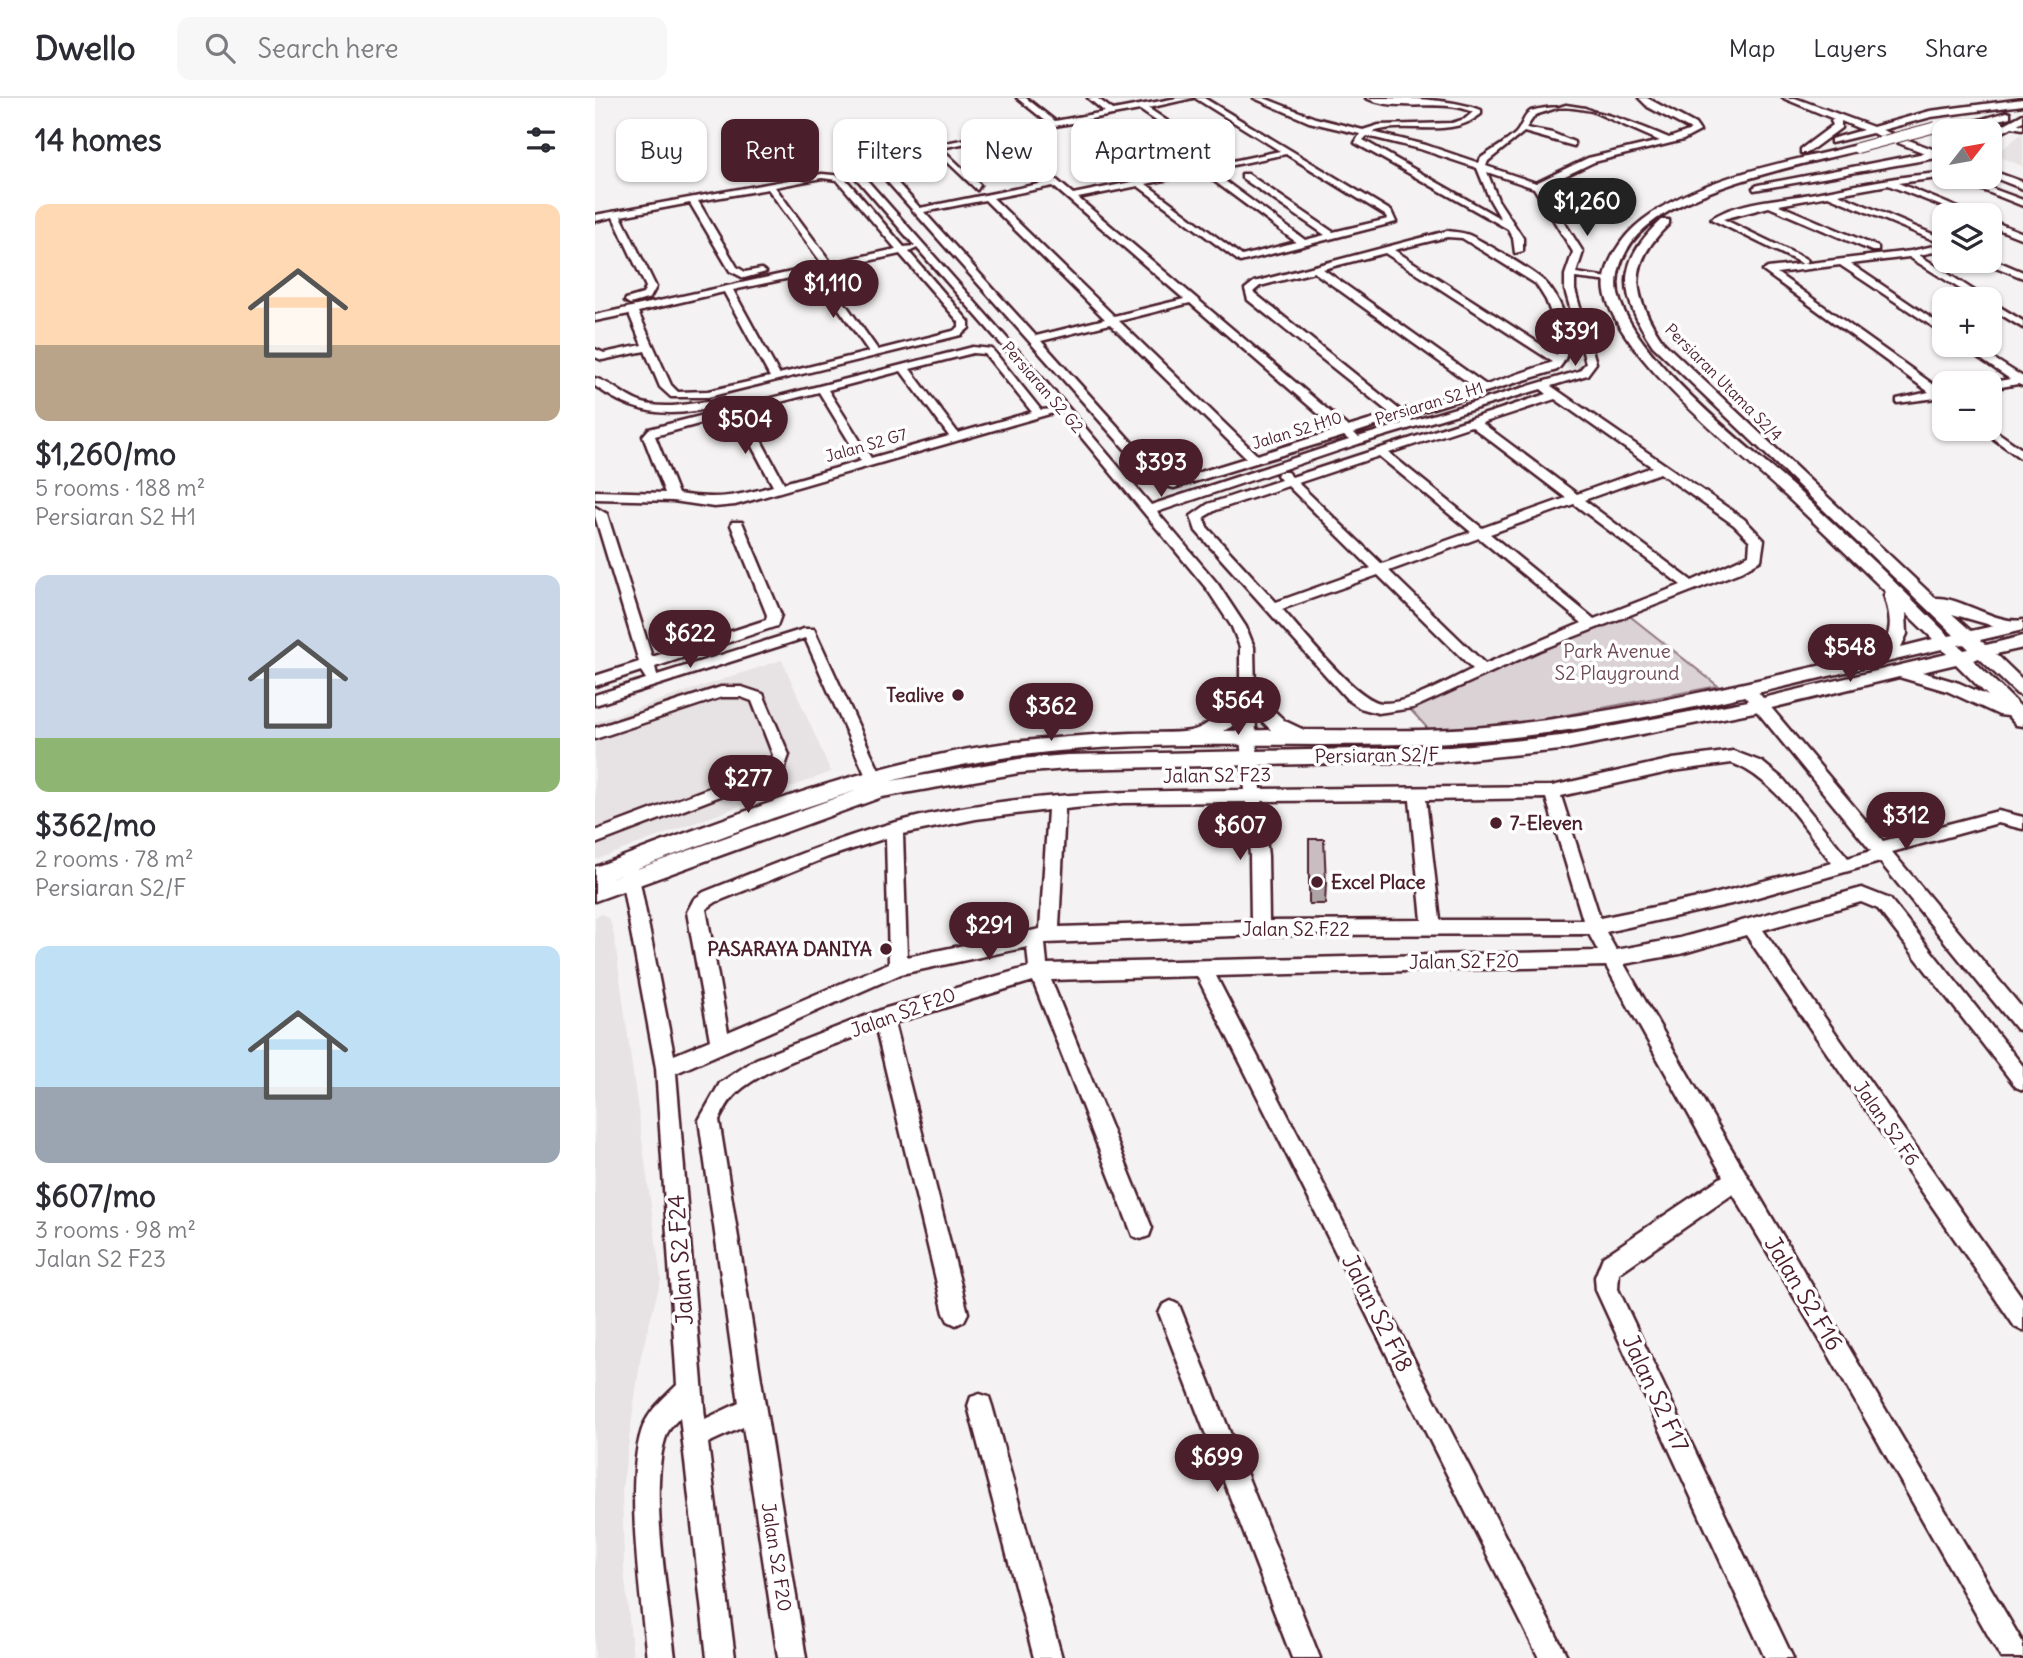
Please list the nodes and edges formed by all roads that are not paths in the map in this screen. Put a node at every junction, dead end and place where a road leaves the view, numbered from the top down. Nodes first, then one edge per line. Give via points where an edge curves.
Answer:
1 (1021, 98) edge
2 (1092, 98) edge
3 (1189, 98) edge
4 (1199, 98) edge
5 (1258, 98) edge
6 (1370, 98) edge
7 (1643, 98) edge
8 (1787, 98) edge
9 (1802, 98) edge
10 (2023, 103) edge
11 (1141, 107) junction
12 (2023, 111) edge
13 (1112, 113) junction
14 (1843, 113) junction
15 (1829, 114) junction
16 (1867, 117) dead end
17 (1048, 119) edge
18 (1079, 119) edge
19 (1159, 119) edge
20 (1975, 119) edge
21 (1989, 119) edge
22 (2021, 123) edge
23 (1876, 124) junction
24 (1446, 125) junction
25 (1523, 130) junction
26 (2002, 130) edge
27 (1363, 133) junction
28 (1469, 133) dead end
29 (1932, 133) edge
30 (1668, 141) junction
31 (1571, 144) dead end
32 (1932, 149) edge
33 (1804, 150) junction
34 (1286, 152) junction
35 (1932, 155) edge
36 (947, 157) edge
37 (1235, 163) edge
38 (1899, 163) junction
39 (1932, 165) edge
40 (833, 166) edge
41 (1481, 167) junction
42 (2002, 172) edge
43 (2002, 174) edge
44 (1245, 176) dead end
45 (1557, 176) junction
46 (1932, 176) edge
47 (1516, 179) junction
48 (2023, 179) edge
49 (864, 182) edge
50 (890, 182) edge
51 (1145, 182) edge
52 (1220, 182) edge
53 (1887, 182) junction
54 (1055, 183) joint
55 (1140, 183) junction
56 (769, 186) junction
57 (1537, 186) junction
58 (2023, 186) edge
59 (977, 187) dead end
60 (1749, 189) dead end
61 (1985, 189) edge
62 (1727, 190) junction
63 (1828, 193) junction
64 (987, 197) junction
65 (1072, 197) junction
66 (693, 200) junction
67 (1494, 200) junction
68 (1465, 202) junction
69 (1940, 203) edge
70 (1769, 204) junction
71 (2023, 204) edge
72 (595, 209) edge
73 (918, 211) junction
74 (616, 214) junction
75 (595, 218) edge
76 (2023, 221) edge
77 (1509, 226) junction
78 (2003, 228) joint
79 (2023, 236) edge
80 (1334, 237) junction
81 (1932, 239) edge
82 (1305, 244) junction
83 (920, 247) junction
84 (901, 248) junction
85 (1932, 248) edge
86 (1875, 249) dead end
87 (1387, 250) junction
88 (1518, 251) dead end
89 (1911, 254) junction
90 (1803, 261) dead end
91 (1842, 262) junction
92 (820, 265) junction
93 (2002, 266) edge
94 (1315, 268) junction
95 (1570, 275) junction
96 (2023, 275) edge
97 (1610, 279) junction
98 (1963, 287) edge
99 (727, 288) junction
100 (1191, 300) junction
101 (595, 309) edge
102 (632, 309) junction
103 (2002, 311) edge
104 (595, 318) edge
105 (1112, 320) junction
106 (1932, 323) edge
107 (2023, 324) edge
108 (998, 335) junction
109 (1033, 340) junction
110 (649, 347) junction
111 (595, 352) edge
112 (876, 354) junction
113 (1983, 357) edge
114 (1560, 362) junction
115 (904, 368) junction
116 (776, 378) junction
117 (595, 381) edge
118 (2022, 382) edge
119 (2002, 384) edge
120 (1542, 385) junction
121 (1932, 388) edge
122 (822, 389) junction
123 (1484, 389) junction
124 (1555, 395) junction
125 (1932, 396) edge
126 (1901, 401) dead end
127 (1062, 407) junction
128 (739, 410) junction
129 (1039, 414) junction
130 (1399, 415) junction
131 (1472, 421) junction
132 (1411, 425) junction
133 (1345, 431) junction
134 (956, 438) junction
135 (1357, 441) junction
136 (2002, 441) edge
137 (1381, 452) junction
138 (2023, 456) edge
139 (1254, 459) junction
140 (868, 463) junction
141 (1661, 468) junction
142 (1283, 475) junction
143 (780, 488) junction
144 (595, 495) edge
145 (673, 497) junction
146 (1573, 499) junction
147 (1149, 510) junction
148 (598, 513) edge
149 (737, 525) dead end
150 (1479, 533) junction
151 (1380, 568) junction
152 (1689, 585) junction
153 (1890, 590) junction
154 (1921, 594) junction
155 (1273, 608) junction
156 (2023, 624) edge
157 (1593, 625) junction
158 (1967, 637) junction
159 (1944, 641) junction
160 (2023, 642) edge
161 (1982, 651) junction
162 (1885, 656) junction
163 (1961, 657) junction
164 (2023, 663) edge
165 (647, 665) junction
166 (1483, 670) junction
167 (1899, 671) junction
168 (2023, 678) edge
169 (595, 681) edge
170 (652, 681) junction
171 (1747, 689) junction
172 (2023, 690) edge
173 (1247, 695) junction
174 (598, 699) edge
175 (1759, 705) junction
176 (2023, 720) edge
177 (2023, 725) edge
178 (602, 732) edge
179 (1309, 737) junction
180 (1195, 738) junction
181 (1249, 747) junction
182 (877, 783) junction
183 (1552, 792) junction
184 (1417, 793) junction
185 (1254, 795) junction
186 (1057, 803) junction
187 (2023, 823) edge
188 (894, 829) junction
189 (595, 838) edge
190 (1881, 851) junction
191 (1844, 866) junction
192 (629, 872) junction
193 (595, 876) edge
194 (595, 893) edge
195 (1594, 927) junction
196 (1751, 927) junction
197 (1261, 928) junction
198 (1432, 928) junction
199 (1042, 937) junction
200 (1613, 958) junction
201 (898, 967) junction
202 (1202, 967) junction
203 (1039, 972) junction
204 (883, 1017) junction
205 (2023, 1023) edge
206 (720, 1045) junction
207 (666, 1068) junction
208 (2023, 1082) edge
209 (1736, 1179) junction
210 (1140, 1228) dead end
211 (956, 1313) dead end
212 (1171, 1313) dead end
213 (2023, 1319) edge
214 (689, 1389) junction
215 (980, 1406) dead end
216 (752, 1410) junction
217 (696, 1436) junction
218 (661, 1658) edge
219 (721, 1658) edge
220 (792, 1658) edge
221 (1048, 1658) edge
222 (1306, 1658) edge
223 (1554, 1658) edge
224 (1779, 1658) edge
225 (2016, 1658) edge

1 - 17 street
2 - 13 street
3 - 11 street
4 - 34 street
5 - 27 street
6 - 24 street via 1454,100 1478,112 1471,120
7 - 30 street via 1696,131
8 - 15 main road
9 - 14 main road
10 - 20 main road
10 - 23 main road
11 - 13 street
11 - 19 street
12 - 21 main road
13 - 18 street
14 - 16 main road
14 - 23 main road
15 - 23 main road
15 - 33 main road via 1838,126
22 - 26 main road
23 - 32 main road
23 - 33 main road
24 - 27 street via 1381,127
24 - 28 street
25 - 30 street via 1539,109 1577,103
25 - 31 street
25 - 41 street
27 - 41 street
27 - 68 street via 1358,141
29 - 62 main road, Persiaran Utama S2/4
30 - 45 street via 1591,160
33 - 62 main road
34 - 37 street
34 - 80 street via 1393,217 1389,223
35 - 38 main road
36 - 59 street
38 - 39 main road
38 - 60 main road
40 - 72 street
41 - 47 street
41 - 67 street
42 - 48 main road
43 - 58 main road
44 - 80 street
45 - 47 street
45 - 57 street
46 - 53 street
47 - 57 street
49 - 83 street, Persiaran S2 G2
50 - 73 street
51 - 55 street
52 - 82 street
53 - 63 street
53 - 69 street
54 - 64 street
54 - 65 street
55 - 65 street
55 - 82 street via 1234,257
56 - 66 street
56 - 84 street via 822,176 840,178
56 - 92 street
57 - 95 street via 1578,252
61 - 71 street
62 - 97 main road via 1684,198 1644,223 1621,251
62 - 154 main road, Persiaran Utama S2/4 via 1691,205 1651,235 1632,267 1633,303 1650,334 1673,361
63 - 70 street
63 - 81 street
64 - 73 street
64 - 105 street
65 - 100 street
66 - 74 street
66 - 92 street via 738,273
67 - 68 street
67 - 77 street
68 - 77 street
70 - 86 street
70 - 90 street via 1715,219
73 - 109 street
74 - 75 street
74 - 101 street via 650,292 636,300
76 - 78 street
77 - 88 street via 1518,238
78 - 79 street
80 - 82 street
83 - 84 street
83 - 108 street, Persiaran S2 G2
84 - 92 street
84 - 112 street via 964,322 964,328
85 - 89 street
87 - 94 street
87 - 114 street
87 - 114 street via 1457,234 1539,282 1549,291 1564,340
89 - 91 street
89 - 98 street
91 - 106 street
91 - 121 street via 1768,271
92 - 99 street
92 - 112 street
93 - 96 street
94 - 123 street
94 - 130 street via 1257,284 1248,291
95 - 97 street
95 - 120 street, Persiaran S2 H1 via 1591,363 1583,373
97 - 153 main road via 1618,313 1656,362
99 - 102 street
99 - 116 street
100 - 105 street
100 - 133 street
102 - 104 street
102 - 110 street
103 - 107 street
105 - 109 street
105 - 139 street
108 - 117 street via 685,409 638,407
108 - 127 street, Persiaran S2 G2
109 - 139 street, Jalan S2 H10 via 1165,484
110 - 111 street via 602,357
110 - 116 street via 666,387 675,395 708,394
112 - 116 street
113 - 118 street
114 - 123 street, Jalan S2 H10
115 - 122 street
115 - 129 street via 988,351
115 - 134 street
118 - 119 street
120 - 124 street
120 - 132 street, Persiaran S2 H1
122 - 128 street
122 - 140 street
123 - 130 street, Jalan S2 H10
124 - 131 street
124 - 141 street
125 - 126 street
127 - 129 street, Jalan S2 G7
127 - 147 street, Persiaran S2 G2
128 - 143 street
128 - 145 street via 650,433
129 - 134 street, Jalan S2 G7
130 - 132 street
130 - 133 street, Jalan S2 H10
131 - 137 street
131 - 146 street
132 - 135 street, Persiaran S2 H1
133 - 135 street
133 - 139 street, Jalan S2 H10
134 - 140 street, Jalan S2 G7
135 - 142 street, Persiaran S2 H1
136 - 138 street
137 - 142 street
137 - 150 street
140 - 143 street, Jalan S2 G7
141 - 146 street
141 - 152 street via 1739,522 1757,540 1756,557
142 - 147 street, Persiaran S2 H1
142 - 151 street
142 - 155 street via 1197,516 1201,528
143 - 145 street, Jalan S2 G7 via 729,502
144 - 145 street, Jalan S2 G7
146 - 150 street
146 - 152 street
147 - 173 street, Persiaran S2 G2 via 1239,626 1247,647
148 - 165 street
149 - 165 street via 774,615 772,624
150 - 151 street
150 - 157 street
151 - 155 street
151 - 166 street
152 - 157 street
153 - 159 main road
153 - 162 main road via 1901,629
154 - 156 main road via 1976,617
154 - 158 main road, Persiaran Utama S2/4
155 - 166 street via 1366,706 1389,709 1408,704
156 - 158 main road, Persiaran S2/F
157 - 166 street
158 - 159 main road, Persiaran S2/F
158 - 161 main road, Persiaran Utama S2/4
159 - 162 main road, Persiaran S2/F
159 - 163 main road
160 - 161 main road, Persiaran S2/F
161 - 163 main road, Persiaran S2/F
161 - 172 main road, Persiaran Utama S2/4
162 - 171 main road, Persiaran S2/F
163 - 167 main road, Persiaran S2/F
163 - 176 main road
164 - 168 main road
165 - 169 street
165 - 170 street
167 - 175 main road, Persiaran S2/F
167 - 177 main road via 1997,706
170 - 174 street
170 - 182 street via 809,632
171 - 175 street
171 - 179 main road, Persiaran S2/F via 1601,718 1494,732
173 - 179 main road via 1278,726
173 - 180 main road via 1226,721
173 - 181 street, Persiaran S2 G2
174 - 178 street
175 - 181 main road, Persiaran S2/F via 1561,743 1450,754
175 - 190 street
178 - 189 street via 721,692 742,692 758,698 781,755 777,768 763,775
179 - 181 main road, Persiaran S2/F
180 - 181 main road, Persiaran S2/F
180 - 182 main road, Persiaran S2/F via 1046,745 957,758
181 - 182 main road, Persiaran S2/F
181 - 185 street, Persiaran S2 G2
182 - 192 main road, Persiaran S2/F
183 - 184 street, Jalan S2 F23
183 - 191 street, Jalan S2 F23 via 1714,757 1733,757 1756,766 1778,784
183 - 195 street, Jalan S2 F16
184 - 185 street, Jalan S2 F23
184 - 198 street
185 - 186 street, Jalan S2 F23
185 - 197 street, Persiaran S2 G2
186 - 188 street, Jalan S2 F23
186 - 199 street
187 - 190 street, Jalan S2 F22 via 1998,817
188 - 201 street
188 - 206 street, Jalan S2 F23 via 700,904 696,912
190 - 191 street, Jalan S2 F22
190 - 205 street
191 - 195 street, Jalan S2 F22
192 - 193 main road, Persiaran S2/F
192 - 194 main road, Persiaran S2/F
192 - 207 street, Jalan S2 F24
195 - 198 street, Jalan S2 F22
195 - 200 street, Jalan S2 F16
196 - 200 street, Jalan S2 F20
196 - 208 street, Jalan S2 F20 via 1862,895 1884,904
196 - 213 street, Jalan S2 F6
197 - 198 street, Jalan S2 F22
197 - 199 street, Jalan S2 F22
199 - 201 street, Jalan S2 F22
199 - 203 street
200 - 202 street, Jalan S2 F20
200 - 209 street, Jalan S2 F16
201 - 206 street, Jalan S2 F22
202 - 203 street, Jalan S2 F20
202 - 223 street, Jalan S2 F18
203 - 204 street, Jalan S2 F20
203 - 210 street
204 - 211 street
204 - 216 street, Jalan S2 F20 via 737,1080 720,1097 709,1120
206 - 207 street, Jalan S2 F22
207 - 214 street, Jalan S2 F24
209 - 224 street, Jalan S2 F17 via 1611,1265 1607,1290
209 - 225 street, Jalan S2 F16
212 - 222 street
214 - 217 street, Jalan S2 F24
214 - 218 street via 656,1426 648,1463 646,1522
215 - 221 street
216 - 217 street
216 - 220 street, Jalan S2 F20
217 - 219 street, Jalan S2 F24

